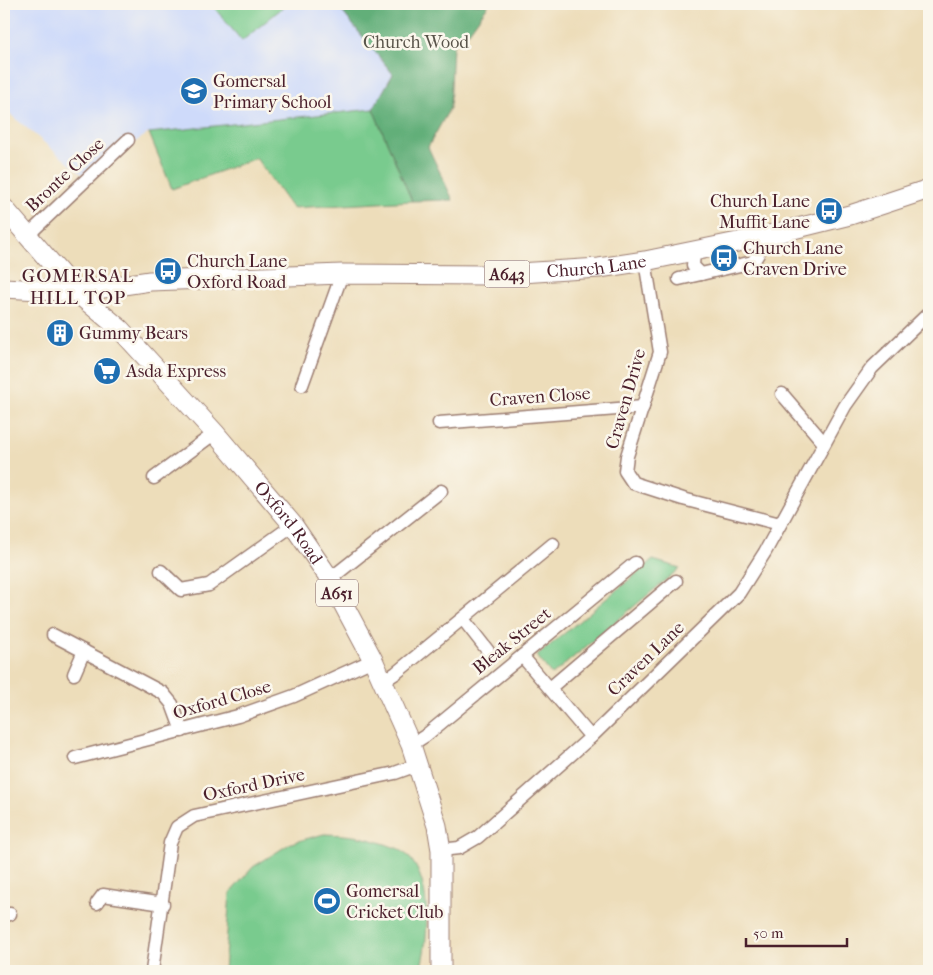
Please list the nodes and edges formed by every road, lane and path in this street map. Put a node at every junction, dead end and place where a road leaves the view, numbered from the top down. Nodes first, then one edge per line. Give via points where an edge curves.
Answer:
1 (128, 140) dead end
2 (929, 189) edge
3 (4, 208) edge
4 (27, 236) junction
5 (757, 238) junction
6 (694, 251) junction
7 (645, 261) junction
8 (342, 274) junction
9 (701, 274) junction
10 (680, 279) dead end
11 (4, 288) edge
12 (76, 292) junction
13 (929, 313) edge
14 (302, 385) dead end
15 (782, 394) dead end
16 (643, 407) junction
17 (440, 423) dead end
18 (215, 433) junction
19 (824, 443) junction
20 (154, 478) dead end
21 (441, 491) dead end
22 (780, 524) junction
23 (294, 525) junction
24 (553, 544) dead end
25 (635, 563) dead end
26 (161, 571) dead end
27 (330, 580) junction
28 (676, 582) dead end
29 (463, 619) junction
30 (53, 635) dead end
31 (84, 651) junction
32 (488, 652) dead end
33 (522, 656) junction
34 (373, 660) junction
35 (74, 674) dead end
36 (382, 682) junction
37 (550, 688) junction
38 (182, 731) junction
39 (591, 737) junction
40 (410, 745) junction
41 (75, 758) dead end
42 (417, 765) junction
43 (441, 850) junction
44 (100, 895) dead end
45 (163, 904) junction
46 (152, 971) edge
47 (441, 971) edge

1 - 4 street, Bronte Close
2 - 5 main road, Church Lane / A643 via 850,215
3 - 4 main road, Oxford Road / A651
4 - 12 main road, Oxford Road / A651
5 - 6 main road, Church Lane / A643
5 - 9 street via 758,254 753,262
6 - 7 main road, Church Lane / A643
6 - 9 street via 693,266
7 - 8 main road, Church Lane / A643 via 599,268 488,275
7 - 16 street, Craven Drive via 660,352
8 - 12 main road, Church Lane / A643 via 150,281
8 - 14 street
9 - 10 street
11 - 12 main road, A643
12 - 18 main road, Oxford Road / A651 via 120,329
13 - 19 street, Craven Lane via 872,368
15 - 19 street
16 - 17 street, Craven Close
16 - 22 street, Craven Drive via 626,456 625,470 633,483
18 - 20 street
18 - 23 main road, Oxford Road / A651
19 - 22 street, Craven Lane
21 - 27 street
22 - 39 street, Craven Lane via 739,593
23 - 26 street via 209,585 181,590
23 - 27 main road, Oxford Road / A651
24 - 29 street via 547,558
25 - 33 street, Bleak Street
27 - 34 main road, Oxford Road / A651
28 - 37 street
29 - 32 street
29 - 36 street
30 - 31 street
31 - 35 street
31 - 38 street via 163,693 172,704
33 - 37 street
33 - 40 street, Bleak Street
34 - 36 main road, Oxford Road / A651
34 - 38 street, Oxford Close via 285,700
36 - 40 main road, Oxford Road / A651
37 - 39 street
38 - 41 street, Oxford Close
39 - 43 street, Craven Lane via 478,837 460,848
40 - 42 main road, Oxford Road / A651
42 - 43 main road, Oxford Road / A651 via 437,826
42 - 45 street, Oxford Drive via 395,773 194,816 177,827 170,843
43 - 47 main road, Oxford Road / A651
44 - 45 street
45 - 46 street, Oxford Drive

